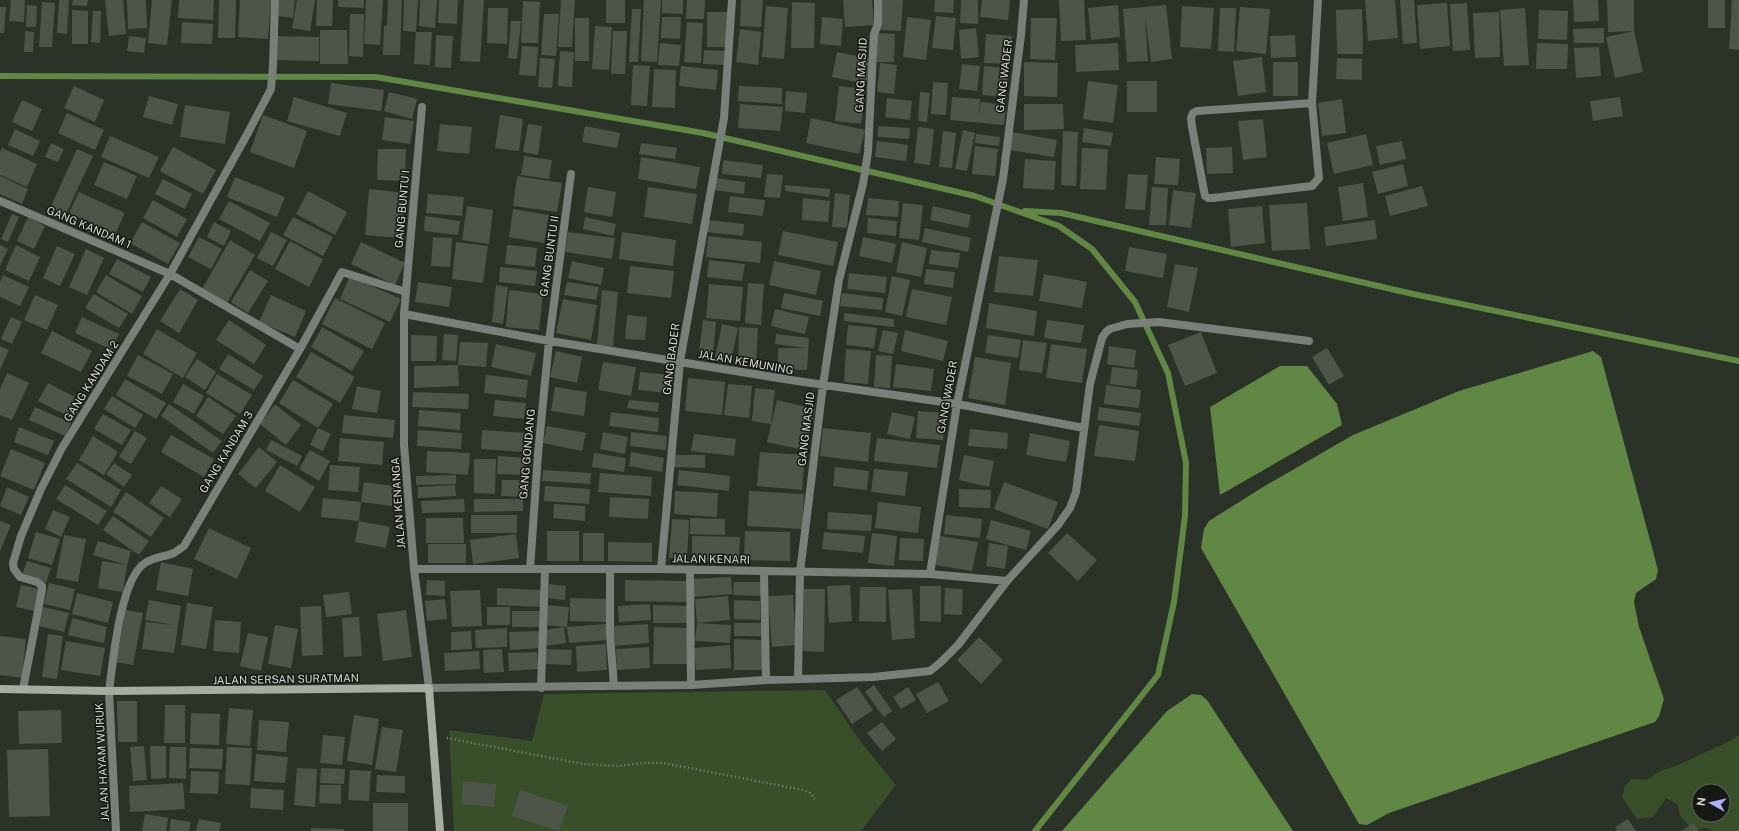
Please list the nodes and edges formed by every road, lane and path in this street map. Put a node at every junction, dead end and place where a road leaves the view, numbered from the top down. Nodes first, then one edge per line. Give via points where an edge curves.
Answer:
1 (275, 0) edge
2 (732, 0) edge
3 (878, 0) edge
4 (1024, 0) edge
5 (1318, 0) edge
6 (1312, 103) junction
7 (422, 106) dead end
8 (571, 174) dead end
9 (0, 201) edge
10 (170, 274) junction
11 (406, 292) junction
12 (404, 314) junction
13 (549, 341) junction
14 (1309, 341) dead end
15 (300, 349) junction
16 (680, 362) junction
17 (823, 385) junction
18 (956, 404) junction
19 (1084, 428) junction
20 (414, 569) junction
21 (530, 569) junction
22 (610, 569) junction
23 (661, 569) junction
24 (545, 570) junction
25 (690, 570) junction
26 (764, 571) junction
27 (800, 572) junction
28 (930, 574) junction
29 (1007, 581) junction
30 (798, 679) junction
31 (766, 680) junction
32 (691, 685) junction
33 (614, 686) junction
34 (429, 688) junction
35 (541, 688) junction
36 (0, 689) edge
37 (23, 690) junction
38 (109, 691) junction
39 (432, 735) junction
40 (814, 799) dead end
41 (116, 831) edge
42 (440, 831) edge

1 - 10 street, GANG KANDAM 2 via 271,88
2 - 16 street, GANG BADER via 724,118
3 - 17 street, GANG MASJID via 868,152 839,280
4 - 18 street, GANG WADER via 1002,179
5 - 6 street
6 - 6 street via 1192,113 1192,127 1205,196 1213,198 1312,186 1319,178
7 - 11 street, GANG BUNTU I
8 - 13 street, GANG BUNTU II
9 - 10 street, GANG KANDAM 1
10 - 15 street, GANG KANDAM 1
10 - 37 street, GANG KANDAM 2 via 62,448 41,489 15,553 12,563 16,573 42,586
11 - 12 street, GANG BUNTU I
11 - 15 street, GANG KANDAM 3 via 342,272
12 - 13 street, JALAN KEMUNING
12 - 20 street, JALAN KENANGA via 404,445
13 - 16 street, JALAN KEMUNING
13 - 21 street, GANG GONDANG
14 - 19 street via 1159,322 1127,324 1110,329 1102,338 1090,384
15 - 38 street, GANG KANDAM 3 via 184,546 174,553 144,563 134,574 119,617
16 - 17 street, JALAN KEMUNING
16 - 23 street, GANG BADER
17 - 18 street, JALAN KEMUNING
17 - 27 street, GANG MASJID
18 - 19 street, JALAN KEMUNING
18 - 28 street, GANG WADER
19 - 29 street via 1076,492 1070,508 1058,525
20 - 21 street, JALAN KENARI
20 - 34 street, JALAN KENANGA
21 - 24 street, JALAN KENARI
22 - 23 street, JALAN KENARI
22 - 24 street, JALAN KENARI
22 - 33 street via 610,635
23 - 25 street, JALAN KENARI
24 - 35 street
25 - 26 street, JALAN KENARI
25 - 32 street
26 - 27 street, JALAN KENARI
26 - 31 street
27 - 28 street, JALAN KENARI
27 - 30 street, GANG MASJID
28 - 29 street, JALAN KENARI
29 - 30 street via 958,645 930,672
30 - 31 street
31 - 32 street
32 - 33 street
33 - 35 street
34 - 35 street
34 - 38 main road, JALAN SERSAN SURATMAN
34 - 39 main road
36 - 37 main road, JALAN SERSAN SURATMAN
37 - 38 main road, JALAN SERSAN SURATMAN
38 - 41 street, JALAN HAYAM WURUK
39 - 40 path via 583,764 617,766 663,763 802,790 810,793
39 - 42 main road

